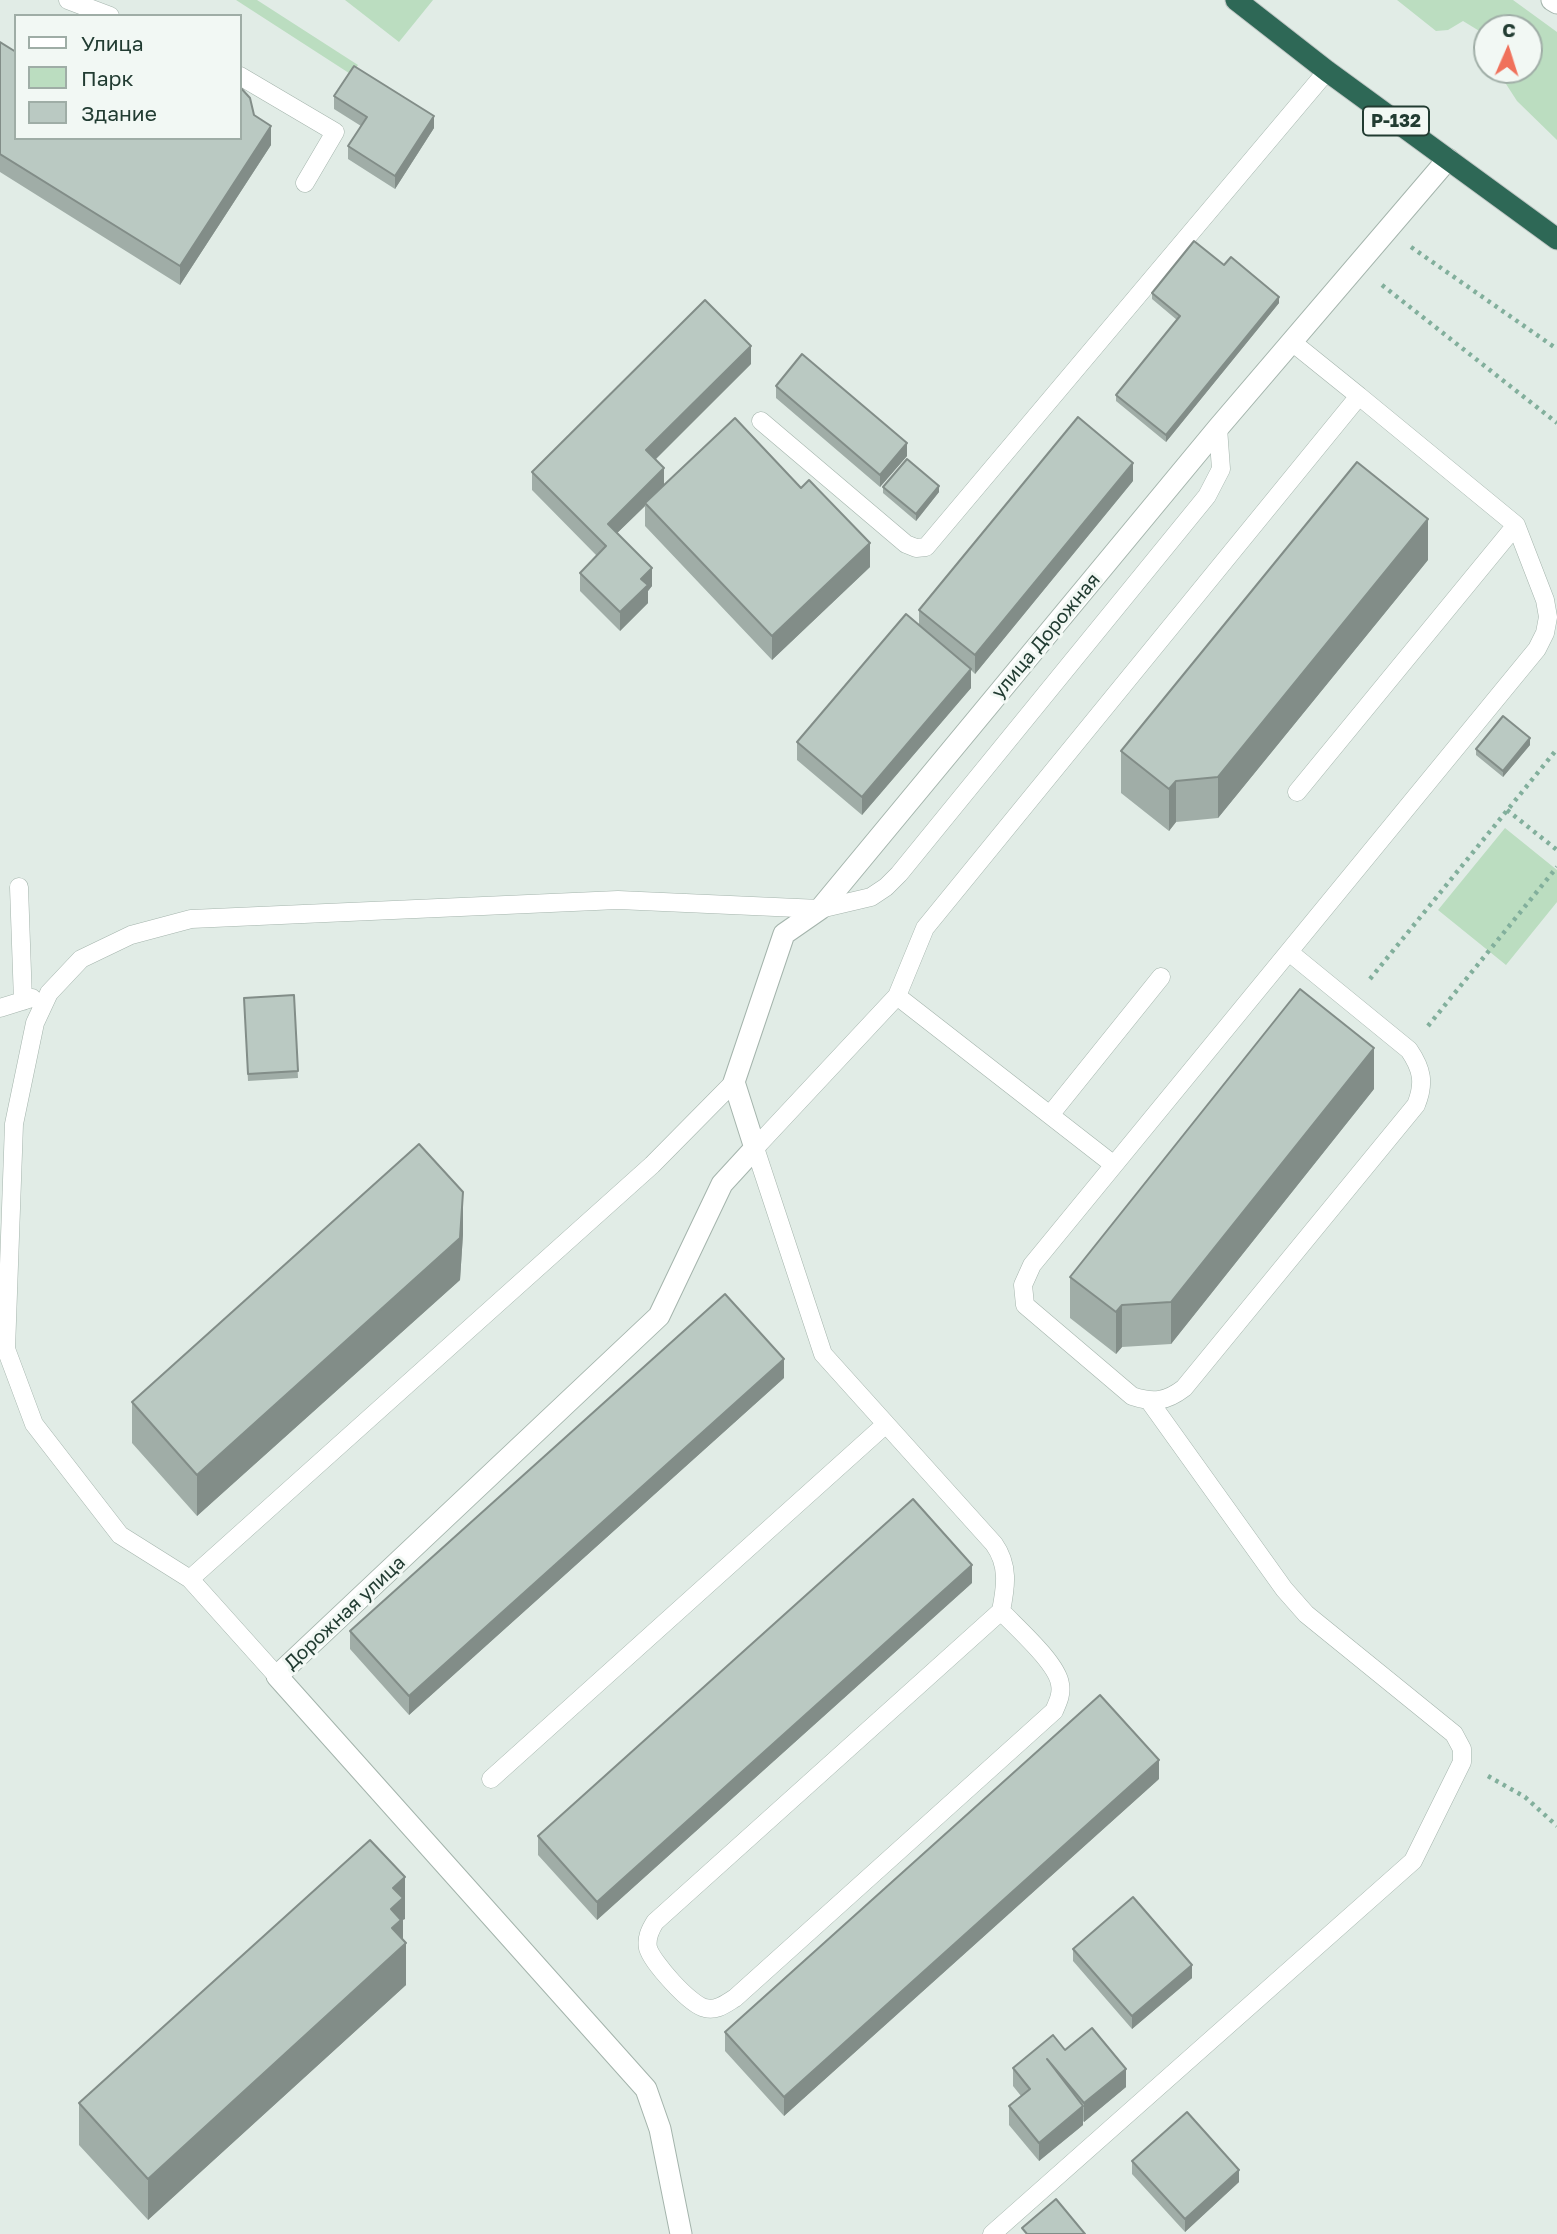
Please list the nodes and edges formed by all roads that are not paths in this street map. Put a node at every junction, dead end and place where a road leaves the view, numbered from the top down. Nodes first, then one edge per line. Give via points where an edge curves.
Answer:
1 (68, 0) edge
2 (1236, 0) edge
3 (1552, 0) edge
4 (1557, 3) edge
5 (105, 14) edge
6 (1326, 71) junction
7 (242, 77) edge
8 (1448, 159) junction
9 (305, 183) dead end
10 (1557, 239) edge
11 (1292, 342) junction
12 (1359, 396) junction
13 (761, 421) dead end
14 (1218, 428) junction
15 (1516, 525) junction
16 (1297, 792) dead end
17 (19, 887) dead end
18 (820, 909) junction
19 (1289, 952) junction
20 (1160, 977) dead end
21 (49, 993) junction
22 (897, 996) junction
23 (23, 1001) junction
24 (0, 1008) edge
25 (734, 1082) junction
26 (1050, 1115) junction
27 (755, 1148) junction
28 (1114, 1165) junction
29 (3, 1351) edge
30 (1150, 1402) junction
31 (886, 1424) junction
32 (190, 1580) junction
33 (1001, 1611) junction
34 (277, 1676) junction
35 (491, 1779) dead end
36 (681, 2234) edge
37 (992, 2234) edge

1 - 5 lane
2 - 6 highway, Р-132
3 - 4 street
6 - 8 highway, Р-132
6 - 13 lane via 926,547 906,544
7 - 9 lane via 335,132
8 - 10 highway, Р-132
8 - 11 street, улица Дорожная
11 - 12 lane
11 - 14 street, улица Дорожная
12 - 15 lane
12 - 22 lane via 925,928
14 - 18 street, улица Дорожная
14 - 18 lane via 1221,468 1212,489 907,863 871,897
15 - 16 lane
15 - 19 lane via 1548,617 1537,649
17 - 23 lane
18 - 21 lane via 618,900 191,919 131,935 81,959
18 - 25 street, улица Дорожная via 785,934
19 - 28 lane
19 - 30 lane via 1409,1049 1420,1066 1423,1087 1416,1105 1184,1388 1171,1399
20 - 26 lane
21 - 23 lane
21 - 29 lane via 35,1023 14,1124
22 - 26 lane
22 - 27 lane
23 - 24 lane
25 - 27 street
25 - 32 lane via 652,1165
26 - 28 lane
27 - 31 lane via 822,1354
27 - 34 street, Дорожная улица via 722,1184 659,1316
28 - 30 lane via 1032,1265 1023,1285 1025,1305 1132,1396
29 - 32 lane via 34,1424 121,1535
30 - 37 lane via 1284,1589 1306,1614 1454,1734 1462,1749 1462,1762 1413,1861
31 - 33 lane via 1002,1555 1006,1571
31 - 35 lane
32 - 34 lane
33 - 33 lane via 655,1922 648,1934 648,1948 690,1999 704,2008 719,2008 735,1998 1054,1711 1060,1682 1053,1668
34 - 36 street, Дорожная улица via 646,2089 660,2129

